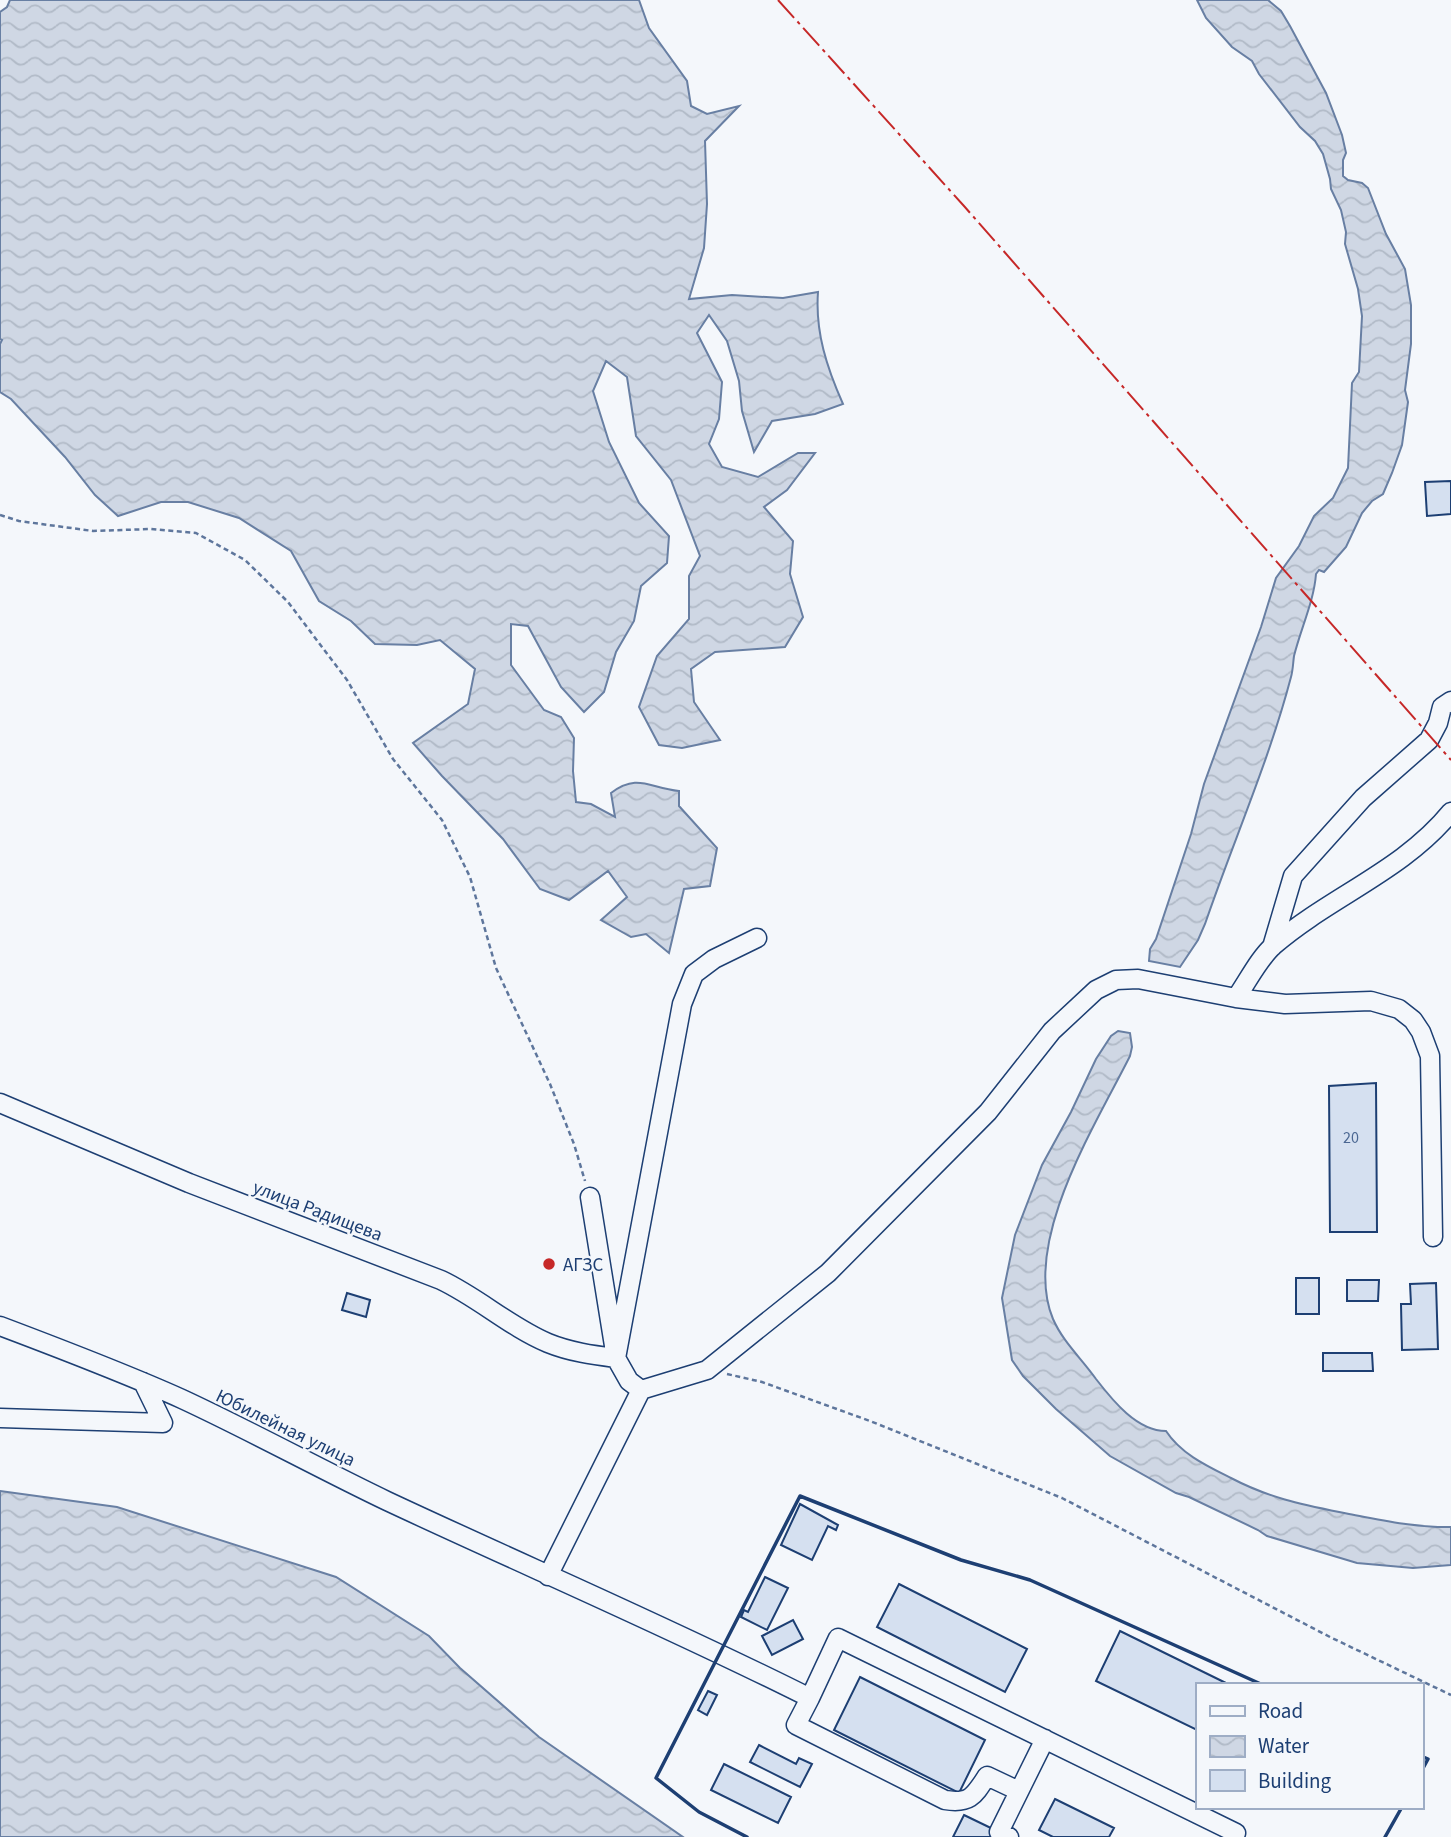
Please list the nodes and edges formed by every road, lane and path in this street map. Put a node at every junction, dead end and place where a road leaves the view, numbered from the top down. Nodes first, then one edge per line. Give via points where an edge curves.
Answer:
1 (0, 515) edge
2 (1451, 701) edge
3 (1451, 812) edge
4 (757, 938) dead end
5 (1272, 947) junction
6 (1236, 998) junction
7 (0, 1103) edge
8 (590, 1197) joint
9 (1433, 1237) dead end
10 (0, 1326) edge
11 (616, 1358) junction
12 (707, 1370) junction
13 (143, 1382) junction
14 (641, 1390) junction
15 (0, 1418) edge
16 (548, 1576) junction
17 (1451, 1695) edge
18 (810, 1698) junction
19 (1045, 1739) junction
20 (1019, 1791) junction
21 (1009, 1837) edge
22 (1234, 1837) edge

1 - 8 path via 93,531 196,533 245,560 288,602 347,680 393,759 442,820 470,877 496,968 550,1084
2 - 5 street via 1442,707 1429,740 1363,798 1293,876
3 - 5 street via 1434,832 1382,874 1324,908
4 - 11 street via 694,974 682,1004
5 - 6 street
6 - 9 street via 1285,1004 1371,1001 1399,1009 1413,1020 1430,1056
6 - 12 street via 1138,979 1116,980 1096,990 1052,1031 988,1112 828,1273
7 - 11 street, улица Радищева via 188,1183 441,1280 546,1342
8 - 11 street
10 - 13 street, Юбилейная улица
11 - 14 street via 629,1381
12 - 14 street
12 - 17 path via 762,1382 1062,1498
13 - 15 street via 163,1423
13 - 16 street, Юбилейная улица
14 - 16 street
16 - 18 street, Юбилейная улица
18 - 19 street via 838,1638
18 - 20 street via 796,1725 945,1800 974,1796 987,1776
19 - 20 street
19 - 22 street via 1236,1833
20 - 21 street via 999,1832

